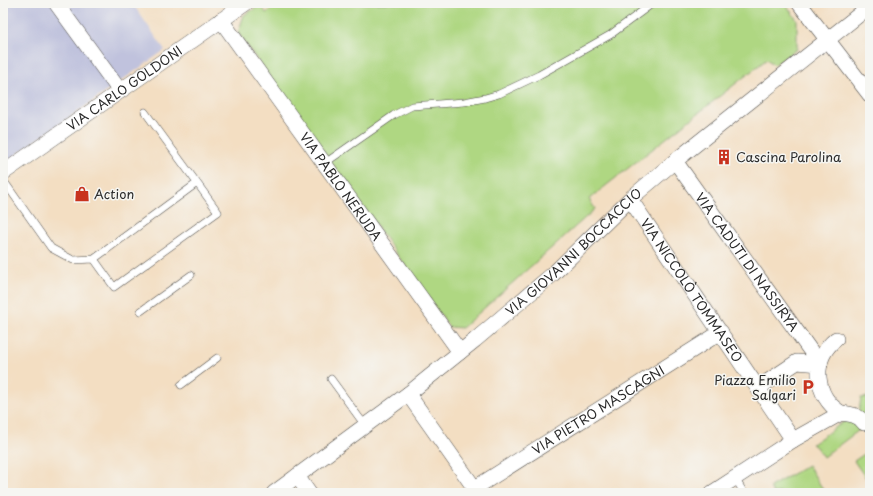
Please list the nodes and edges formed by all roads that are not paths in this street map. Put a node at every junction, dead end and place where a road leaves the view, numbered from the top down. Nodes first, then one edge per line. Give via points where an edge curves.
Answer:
1 (56, 3) edge
2 (246, 3) edge
3 (654, 3) edge
4 (798, 3) edge
5 (870, 6) edge
6 (221, 20) junction
7 (828, 40) junction
8 (120, 91) junction
9 (870, 95) edge
10 (145, 112) dead end
11 (675, 161) junction
12 (325, 163) junction
13 (3, 173) edge
14 (3, 183) edge
15 (197, 183) junction
16 (630, 200) junction
17 (94, 259) junction
18 (191, 275) dead end
19 (141, 311) dead end
20 (721, 332) junction
21 (836, 339) dead end
22 (460, 352) junction
23 (217, 358) dead end
24 (820, 364) junction
25 (331, 379) dead end
26 (181, 385) dead end
27 (758, 388) junction
28 (408, 394) junction
29 (841, 413) junction
30 (864, 423) dead end
31 (367, 425) junction
32 (793, 440) junction
33 (297, 476) junction
34 (735, 478) junction
35 (477, 491) edge
36 (274, 493) edge
37 (309, 493) edge
38 (712, 493) edge
39 (744, 493) edge

1 - 8 street
2 - 6 street, VIA CARLO GOLDONI
3 - 12 lane via 605,38 539,75 485,98 412,106 394,115
4 - 7 street
5 - 7 street, VIA GIOVANNI BOCCACCIO
6 - 8 street, VIA CARLO GOLDONI
6 - 12 street, VIA PABLO NERUDA
7 - 9 street
7 - 11 street, VIA GIOVANNI BOCCACCIO
8 - 13 street, VIA CARLO GOLDONI
10 - 15 lane
11 - 16 street, VIA GIOVANNI BOCCACCIO
11 - 24 street, VIA CADUTI DI NASSIRYA
12 - 22 street, VIA PABLO NERUDA
14 - 17 lane via 52,248 73,260
15 - 17 lane
15 - 17 lane via 218,212 114,287
16 - 20 street, VIA NICCOLÒ TOMMASEO
16 - 22 street, VIA GIOVANNI BOCCACCIO via 553,274
18 - 19 lane
20 - 27 street, VIA NICCOLÒ TOMMASEO
20 - 35 street, VIA PIETRO MASCAGNI
21 - 24 street via 827,349
22 - 28 street, VIA GIOVANNI BOCCACCIO
23 - 26 lane
24 - 27 street via 797,362
24 - 29 street via 819,379 822,392 828,402
25 - 31 lane
27 - 32 street, VIA NICCOLÒ TOMMASEO
28 - 31 street, VIA GIOVANNI BOCCACCIO
28 - 35 street
29 - 30 street via 858,417
29 - 32 street
31 - 33 street, VIA GIOVANNI BOCCACCIO
32 - 34 street
33 - 36 street, VIA GIOVANNI BOCCACCIO
33 - 37 street
34 - 38 street
34 - 39 lane

